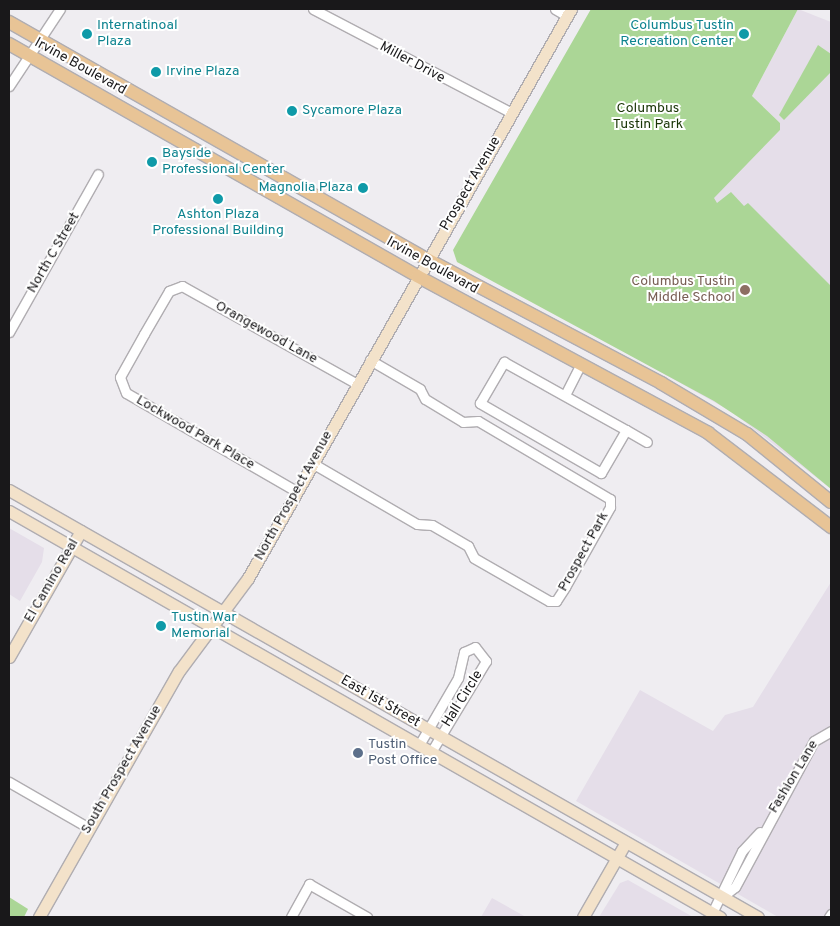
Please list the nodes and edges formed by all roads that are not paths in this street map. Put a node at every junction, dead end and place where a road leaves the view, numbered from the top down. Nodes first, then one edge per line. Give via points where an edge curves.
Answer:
1 (60, 9) edge
2 (313, 9) edge
3 (555, 9) edge
4 (569, 12) edge
5 (9, 22) edge
6 (42, 41) junction
7 (9, 44) edge
8 (32, 57) junction
9 (9, 86) edge
10 (512, 113) junction
11 (191, 125) junction
12 (181, 142) junction
13 (98, 174) dead end
14 (427, 259) junction
15 (417, 276) junction
16 (175, 286) joint
17 (9, 332) edge
18 (614, 359) junction
19 (370, 360) junction
20 (582, 364) junction
21 (357, 384) junction
22 (565, 396) junction
23 (712, 412) junction
24 (676, 416) junction
25 (626, 430) junction
26 (647, 442) dead end
27 (312, 463) junction
28 (9, 490) edge
29 (296, 491) junction
30 (831, 502) edge
31 (9, 511) edge
32 (831, 528) edge
33 (81, 531) junction
34 (72, 547) junction
35 (221, 611) junction
36 (208, 625) junction
37 (9, 657) edge
38 (428, 729) junction
39 (831, 731) edge
40 (440, 736) junction
41 (419, 746) junction
42 (431, 752) junction
43 (9, 782) edge
44 (89, 828) junction
45 (626, 842) junction
46 (616, 858) junction
47 (722, 897) junction
48 (831, 914) edge
49 (716, 915) edge
50 (39, 917) edge
51 (291, 917) edge
52 (367, 917) edge
53 (583, 917) edge
54 (758, 917) edge
55 (829, 917) edge

1 - 6 street
2 - 10 street, Miller Drive
3 - 4 street
4 - 10 main road, Prospect Avenue
5 - 6 main road, Irvine Boulevard
6 - 8 street
6 - 11 main road, Irvine Boulevard
7 - 8 main road, Irvine Boulevard
8 - 9 street
8 - 12 main road, Irvine Boulevard
10 - 14 main road, Prospect Avenue
11 - 12 main road
11 - 14 main road, Irvine Boulevard
12 - 15 main road, Irvine Boulevard
13 - 17 street, North C Street
14 - 15 main road, Prospect Avenue
14 - 18 main road, Irvine Boulevard
15 - 19 main road, Prospect Avenue
15 - 20 main road, Irvine Boulevard
16 - 21 street, Orangewood Lane
16 - 29 street, Lockwood Park Place via 120,377 126,393
18 - 20 main road via 591,355
18 - 23 main road, Irvine Boulevard
19 - 21 main road, North Prospect Avenue
19 - 27 street, Prospect Park via 420,388 425,399 463,422 478,421 610,498 610,507 565,587 556,601 549,601 474,558 468,546 432,525 417,524
20 - 22 street
20 - 24 main road, Irvine Boulevard
21 - 27 main road, North Prospect Avenue
22 - 25 street
22 - 25 street via 504,362 480,402 601,473
23 - 24 main road via 688,408
23 - 30 main road, Irvine Boulevard via 747,434
24 - 32 main road, Irvine Boulevard via 738,454
25 - 26 street
27 - 29 main road, North Prospect Avenue
28 - 33 main road, East 1st Street
29 - 35 main road, North Prospect Avenue via 248,578
31 - 34 main road, East 1st Street
33 - 34 main road, El Camino Real
33 - 35 main road, East 1st Street
34 - 36 main road, East 1st Street
34 - 37 main road, El Camino Real
35 - 36 main road, North Prospect Avenue
35 - 38 main road, East 1st Street
36 - 41 main road, East 1st Street
36 - 44 main road, South Prospect Avenue
38 - 40 main road, East 1st Street
38 - 40 street, Hall Circle via 458,678 467,648 481,650 486,661
38 - 41 street, Hall Circle
39 - 47 street, Fashion Lane via 814,741 762,830 735,887
40 - 42 street, Hall Circle
40 - 45 main road, East 1st Street
41 - 42 main road, East 1st Street
42 - 46 main road, East 1st Street
43 - 44 street
44 - 50 main road, South Prospect Avenue
45 - 46 main road
45 - 47 main road, East 1st Street
46 - 49 main road, East 1st Street
46 - 53 main road
47 - 49 street, Fashion Lane
47 - 54 main road, East 1st Street
48 - 55 street
51 - 52 street via 310,884

